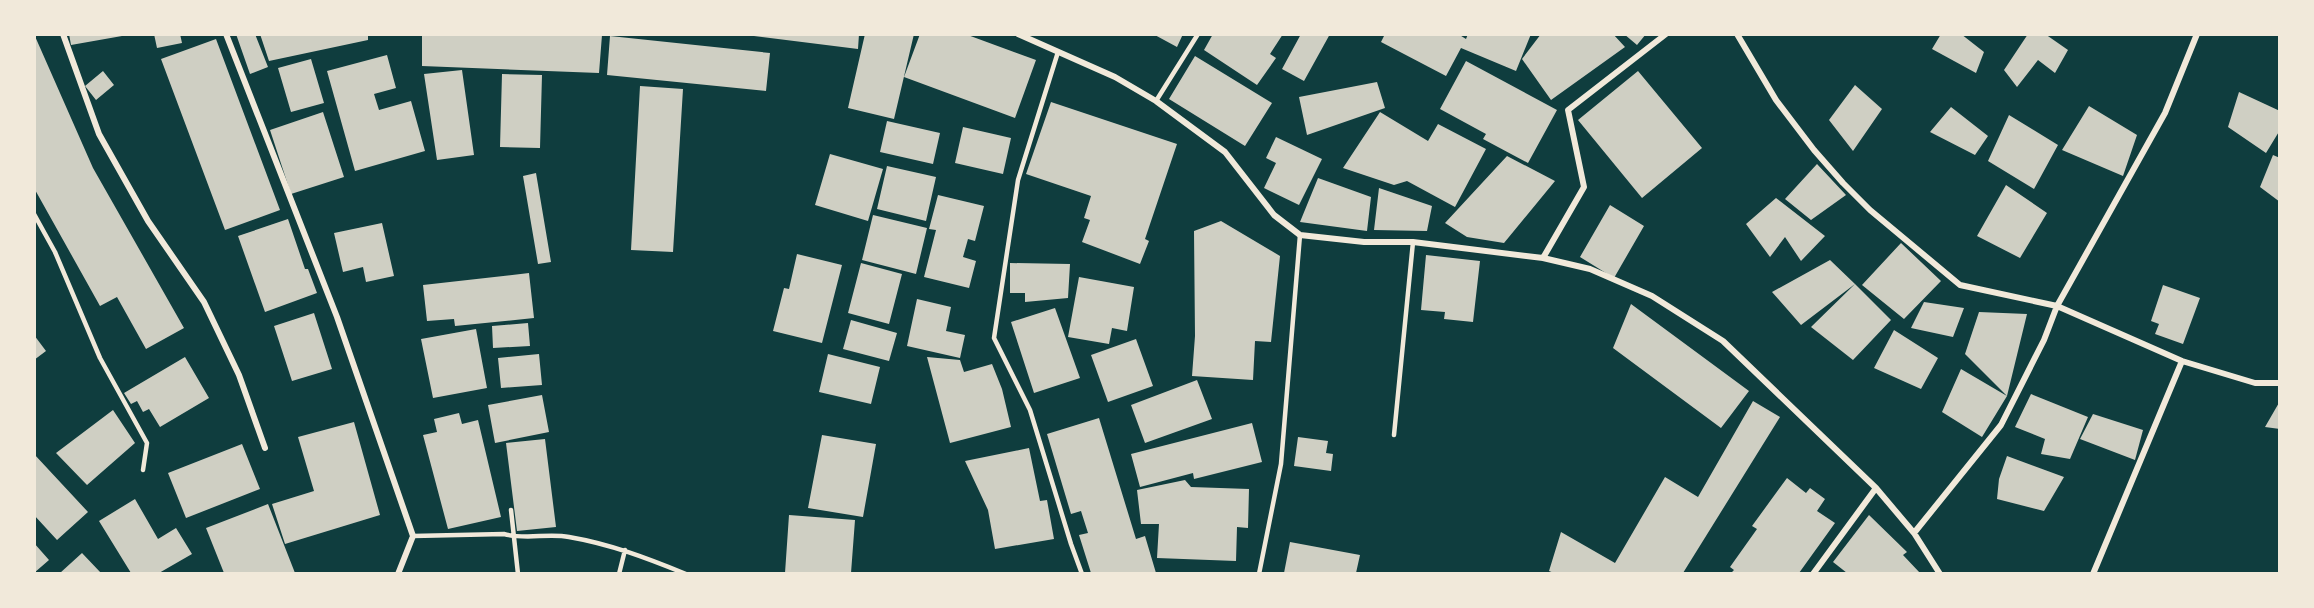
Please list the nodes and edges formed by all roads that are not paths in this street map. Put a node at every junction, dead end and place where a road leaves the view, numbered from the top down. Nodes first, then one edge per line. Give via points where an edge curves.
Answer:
1 (63, 34) edge
2 (226, 34) edge
3 (1018, 34) edge
4 (1198, 34) edge
5 (1666, 34) edge
6 (1737, 34) edge
7 (2197, 34) edge
8 (1058, 52) junction
9 (1156, 101) junction
10 (34, 214) edge
11 (1300, 234) junction
12 (1413, 242) junction
13 (1543, 258) junction
14 (2057, 306) junction
15 (2182, 361) junction
16 (2280, 383) edge
17 (1394, 435) dead end
18 (265, 448) dead end
19 (143, 470) dead end
20 (1876, 488) junction
21 (511, 510) dead end
22 (1914, 533) junction
23 (413, 536) junction
24 (514, 537) junction
25 (625, 550) junction
26 (398, 573) edge
27 (518, 573) edge
28 (619, 573) edge
29 (686, 573) edge
30 (1082, 573) edge
31 (1259, 573) edge
32 (1813, 573) edge
33 (1940, 573) edge
34 (2093, 573) edge

1 - 18 street via 99,134 148,221 204,302 239,375
2 - 23 street via 337,317
3 - 8 street
4 - 9 lane
5 - 13 street via 1568,110 1584,187
6 - 14 street via 1814,150 1870,210 1960,285
7 - 14 street via 2165,113
8 - 9 street via 1115,76
8 - 30 lane via 1018,180 994,339 1030,410
9 - 11 street via 1225,152 1274,215
10 - 19 lane via 100,358 147,443
11 - 12 street via 1364,242
11 - 31 lane via 1281,464
12 - 13 street
12 - 17 lane
13 - 20 street via 1590,269 1652,296 1723,341
14 - 15 street
14 - 22 street via 2001,425
15 - 16 street via 2255,383
15 - 34 street
20 - 22 street
20 - 32 street
21 - 24 lane
22 - 33 street
23 - 24 lane
23 - 26 street
24 - 25 lane via 566,536
24 - 27 lane
25 - 28 lane
25 - 29 lane

